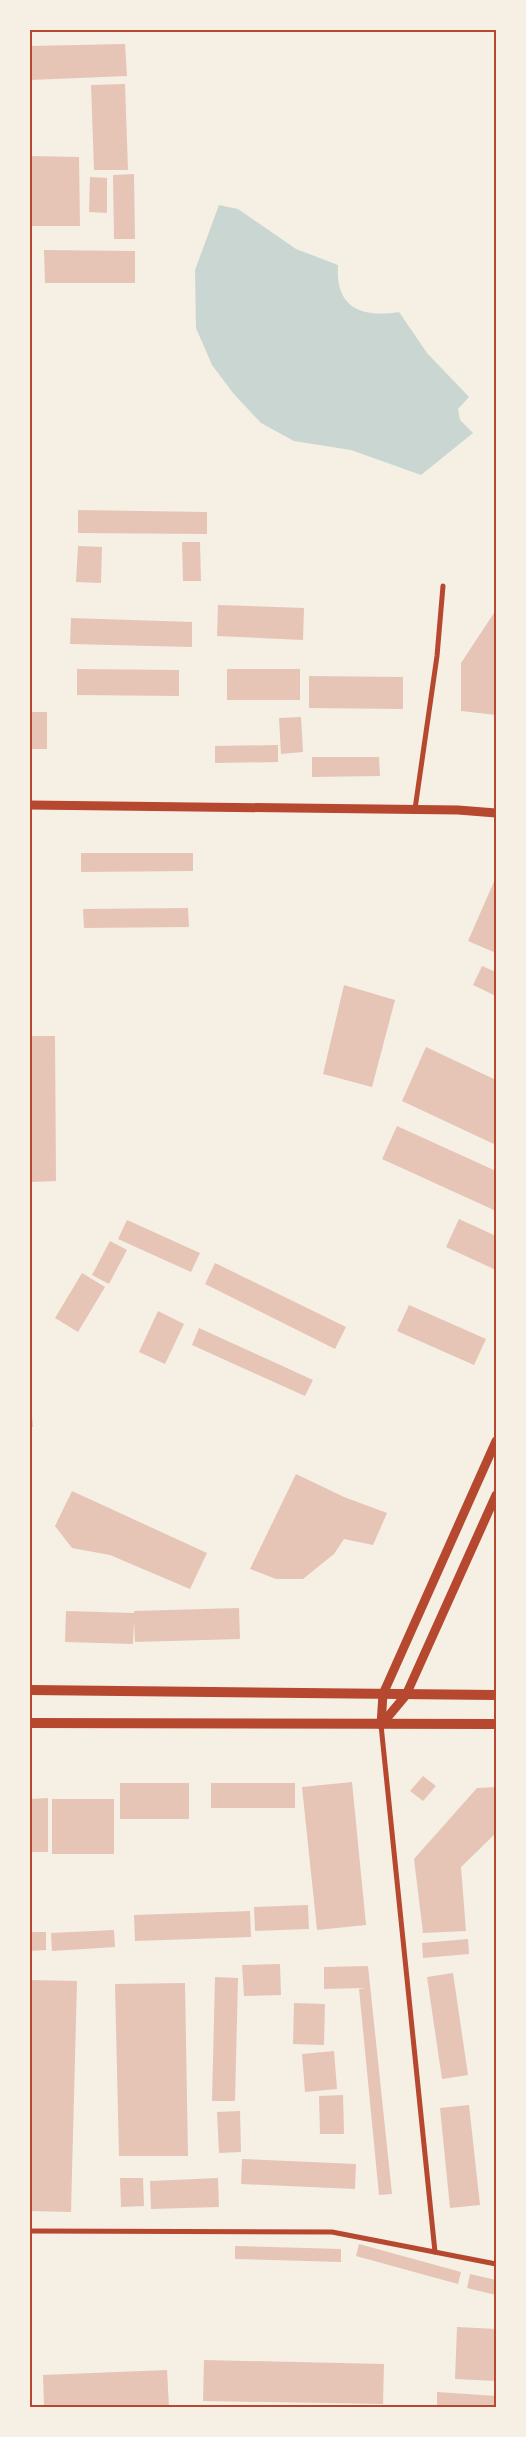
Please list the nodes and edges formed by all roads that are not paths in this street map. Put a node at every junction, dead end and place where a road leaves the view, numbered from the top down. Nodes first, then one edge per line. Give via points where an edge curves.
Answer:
1 (443, 586) dead end
2 (30, 805) edge
3 (415, 809) junction
4 (496, 813) edge
5 (496, 1441) edge
6 (496, 1495) edge
7 (30, 1690) edge
8 (383, 1694) junction
9 (406, 1695) junction
10 (496, 1695) edge
11 (30, 1723) edge
12 (496, 1724) edge
13 (381, 1725) junction
14 (30, 2231) edge
15 (435, 2252) junction
16 (496, 2264) edge

1 - 3 street via 437,656
2 - 3 street
3 - 4 street
5 - 8 street
6 - 9 street
7 - 8 main road
8 - 9 main road
8 - 13 street
9 - 10 main road
9 - 13 street
11 - 13 main road
12 - 13 main road
13 - 15 street
14 - 15 street via 332,2232
15 - 16 street

